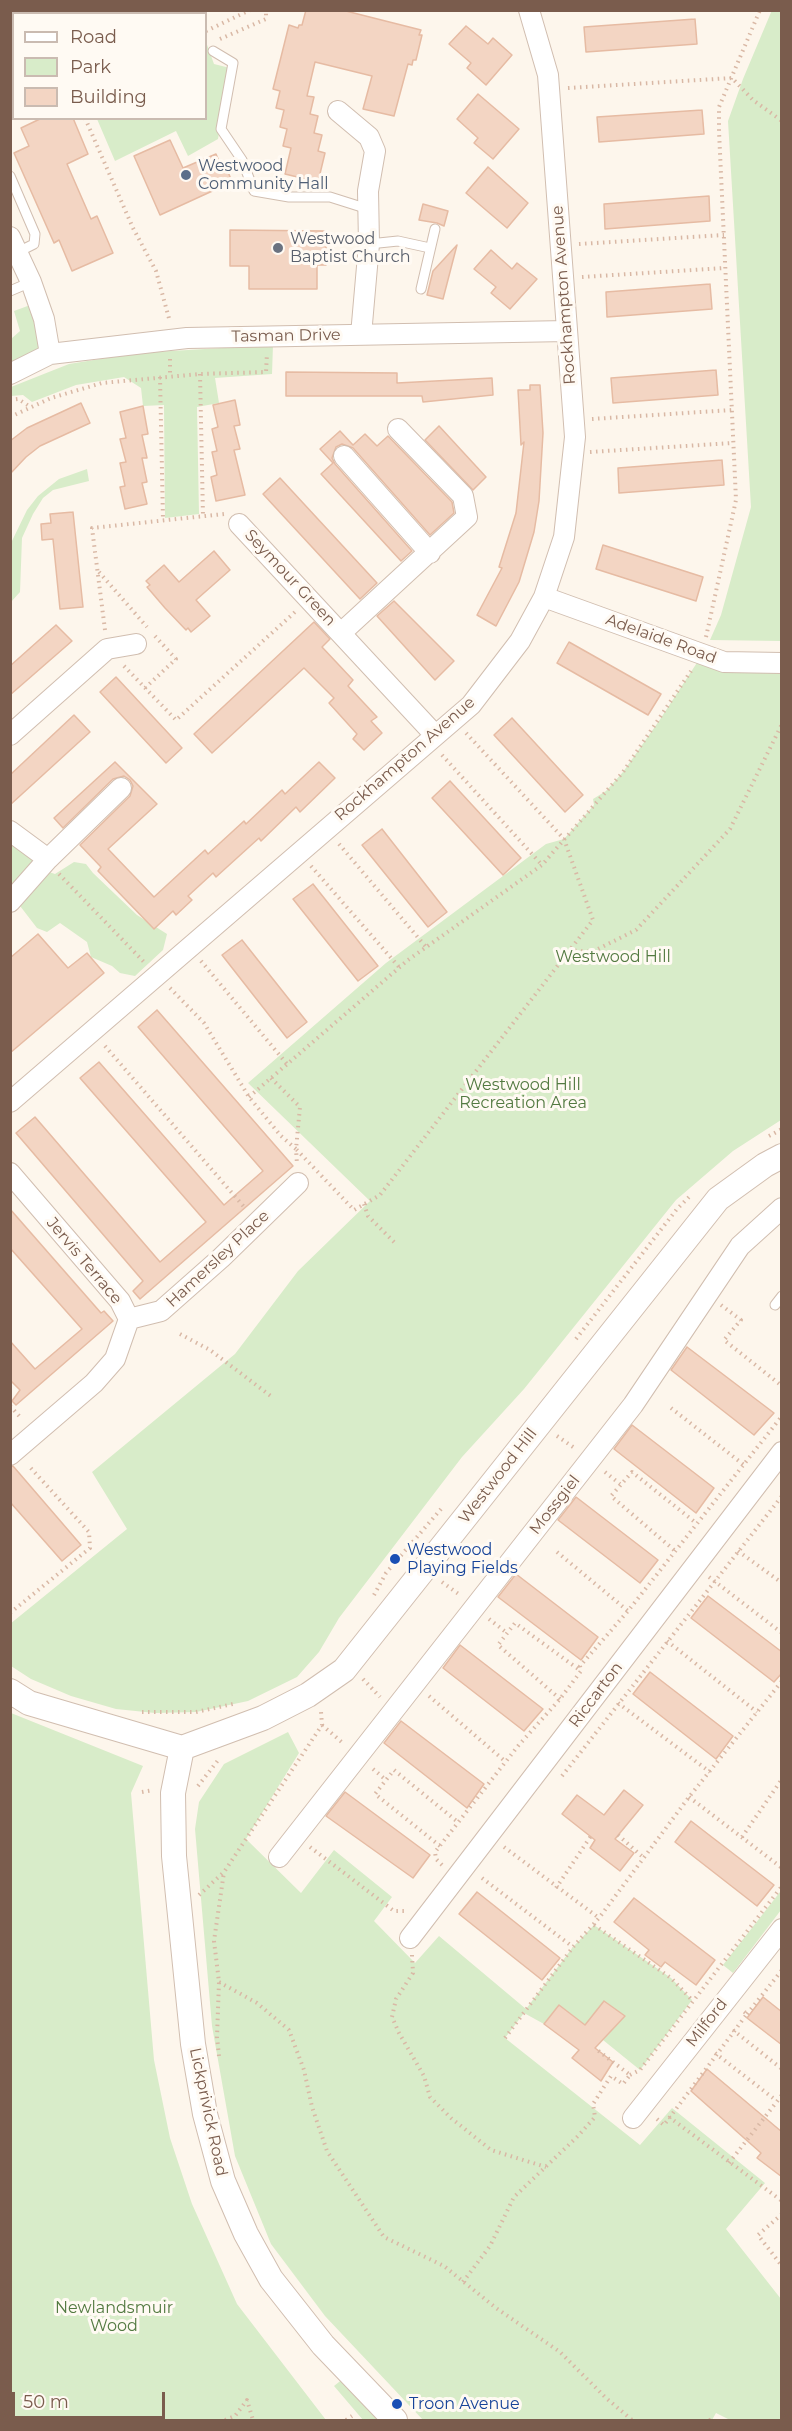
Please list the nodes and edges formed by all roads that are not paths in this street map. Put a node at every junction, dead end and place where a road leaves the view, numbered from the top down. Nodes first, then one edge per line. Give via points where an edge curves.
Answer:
1 (529, 10) edge
2 (213, 51) road end
3 (338, 111) dead end
4 (10, 176) edge
5 (368, 208) junction
6 (435, 229) dead end
7 (14, 244) edge
8 (369, 244) junction
9 (430, 248) junction
10 (31, 282) junction
11 (421, 289) dead end
12 (10, 291) edge
13 (567, 331) junction
14 (361, 334) junction
15 (50, 354) junction
16 (10, 374) edge
17 (398, 429) dead end
18 (344, 456) dead end
19 (232, 519) road end
20 (430, 554) junction
21 (544, 597) junction
22 (341, 633) junction
23 (136, 644) dead end
24 (782, 663) edge
25 (10, 735) edge
26 (432, 738) junction
27 (122, 788) dead end
28 (10, 831) edge
29 (48, 859) junction
30 (10, 902) edge
31 (10, 1102) edge
32 (774, 1147) edge
33 (10, 1173) edge
34 (298, 1183) road end
35 (782, 1208) edge
36 (782, 1296) edge
37 (775, 1305) dead end
38 (129, 1319) junction
39 (782, 1452) edge
40 (13, 1453) edge
41 (10, 1690) edge
42 (182, 1748) junction
43 (279, 1857) dead end
44 (782, 1929) edge
45 (410, 1938) road end
46 (638, 2112) road end
47 (395, 2421) edge

1 - 13 street, Rockhampton Avenue via 548,75
2 - 5 lane via 233,63 221,129 242,160 254,191 289,197 330,197
3 - 5 street via 369,137 375,151
4 - 7 lane via 35,234 34,244
5 - 8 street
6 - 9 lane
7 - 10 street
8 - 9 lane via 398,241
8 - 14 street
9 - 11 lane
10 - 12 lane
10 - 15 street via 44,319
13 - 14 street, Tasman Drive
13 - 21 street, Rockhampton Avenue via 573,454 564,537
14 - 15 street, Tasman Drive via 187,338
15 - 16 street, Tasman Drive
17 - 20 street, Seymour Green via 463,496 467,517
18 - 20 street
19 - 22 street, Seymour Green
20 - 22 street, Seymour Green
21 - 24 street, Adelaide Road via 724,662
21 - 26 street, Rockhampton Avenue via 520,641 471,705
22 - 26 street, Seymour Green
23 - 25 street via 107,649
26 - 31 street, Rockhampton Avenue
27 - 29 street
28 - 29 street
29 - 30 street
32 - 42 street, Westwood Hill via 765,1165 718,1199 344,1670 308,1695 263,1718
33 - 38 street, Jervis Terrace via 120,1302
34 - 38 street, Hamersley Place via 161,1311
35 - 43 street, Mossgiel via 740,1246 633,1405
36 - 37 lane
38 - 40 street, Jervis Terrace via 115,1359 94,1383
39 - 45 street, Riccarton
41 - 42 street via 29,1702
42 - 47 street, Lickprivick Road via 173,1793 174,1856 195,2056 205,2114 227,2191 271,2279 323,2345
44 - 46 street, Milford

